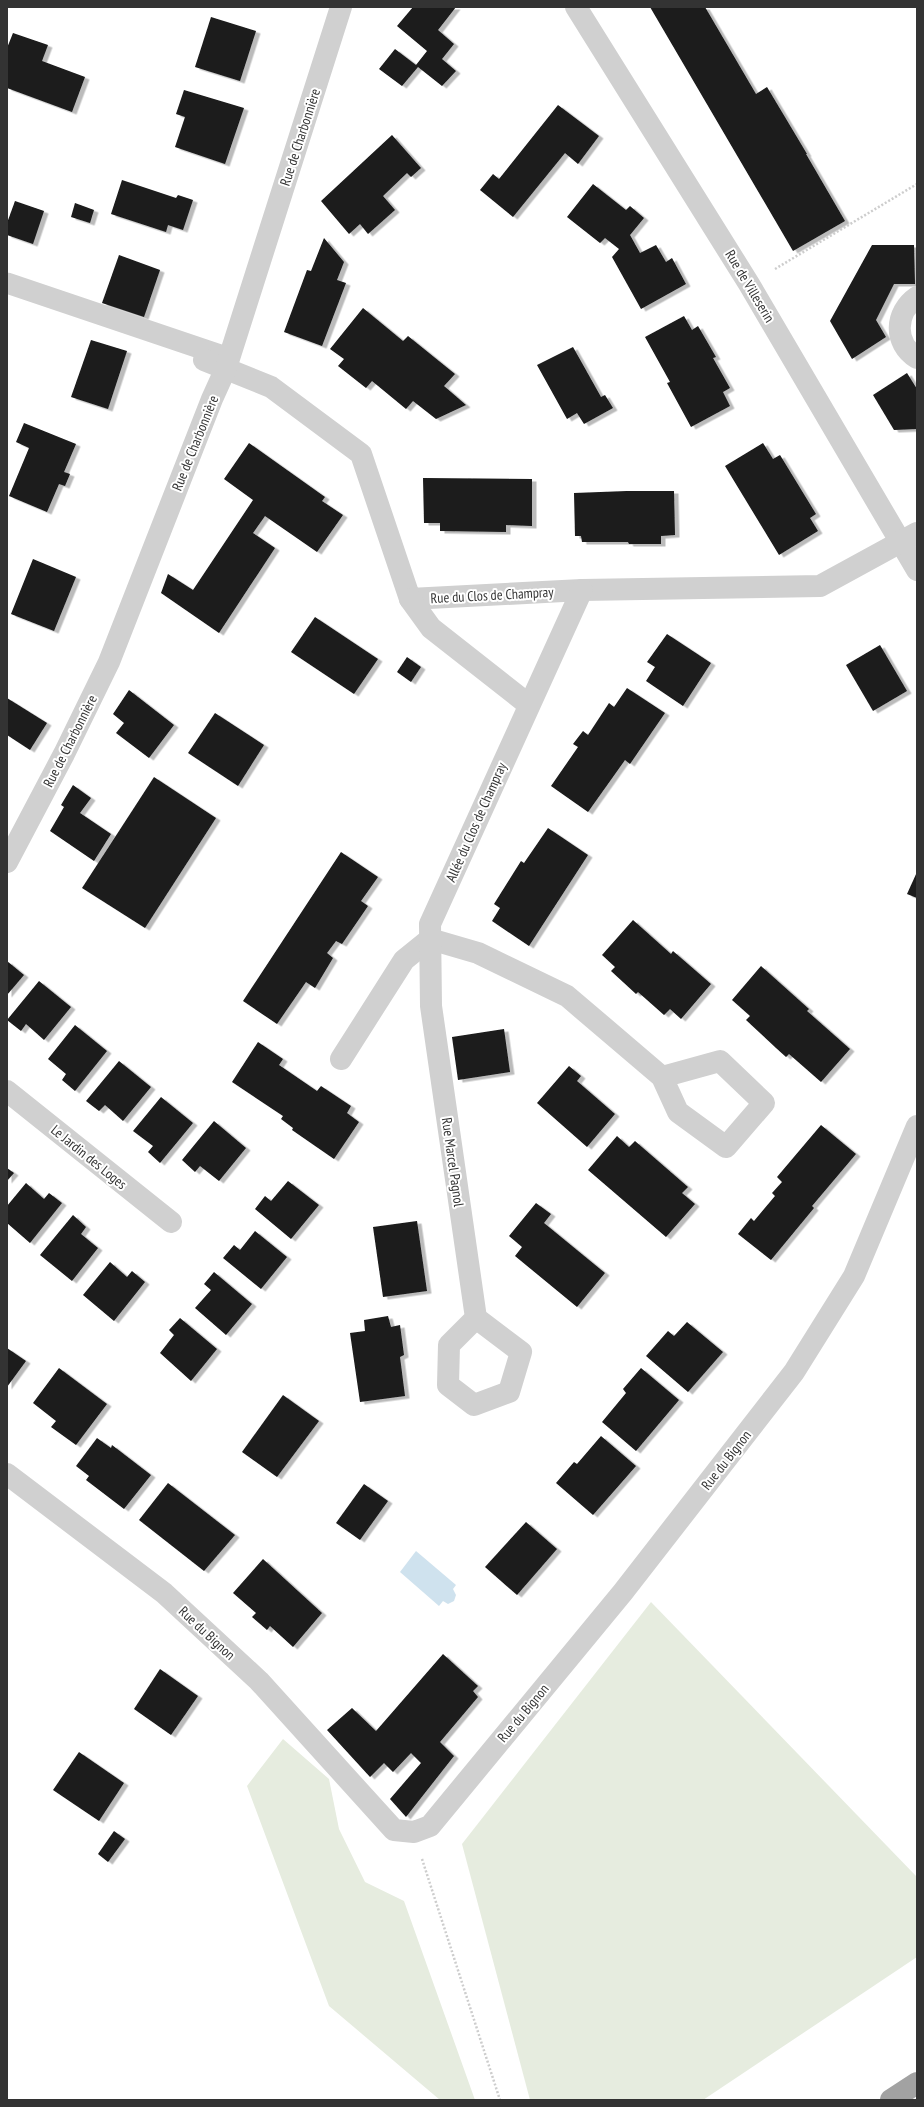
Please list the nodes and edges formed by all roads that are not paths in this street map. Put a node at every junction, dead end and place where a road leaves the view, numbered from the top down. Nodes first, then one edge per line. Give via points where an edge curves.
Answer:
1 (342, 7) edge
2 (576, 7) edge
3 (7, 283) edge
4 (917, 297) edge
5 (917, 358) edge
6 (204, 360) dead end
7 (228, 363) junction
8 (909, 537) edge
9 (917, 570) edge
10 (582, 590) junction
11 (410, 599) junction
12 (529, 705) junction
13 (7, 862) edge
14 (430, 939) junction
15 (431, 1006) joint
16 (341, 1059) dead end
17 (662, 1077) junction
18 (7, 1091) edge
19 (917, 1126) edge
20 (171, 1222) dead end
21 (476, 1318) dead end
22 (7, 1474) edge
23 (917, 2083) edge
24 (891, 2100) edge

1 - 7 street, Rue de Charbonnière
2 - 8 street, Rue de Villeserin
3 - 7 lane
4 - 5 street via 908,303 899,324 900,336 906,349
6 - 7 street, Rue du Clos de Champray
7 - 11 street, Rue du Clos de Champray via 271,387 361,454
7 - 13 street, Rue de Charbonnière via 109,662
8 - 9 street, Rue de Villeserin
8 - 10 street, Rue du Clos de Champray via 820,586
10 - 11 street, Rue du Clos de Champray
10 - 12 street, Allée du Clos de Champray
11 - 12 street via 431,628
12 - 14 street, Allée du Clos de Champray via 430,924
14 - 15 street, Allée du Clos de Champray
14 - 16 street via 404,960
14 - 17 street via 478,953 567,996
15 - 21 street, Rue Marcel Pagnol
17 - 17 street via 678,1112 726,1147 764,1103 720,1061
18 - 20 street, Le Jardin des Loges
19 - 22 street, Rue du Bignon via 854,1276 794,1372 603,1616 430,1826 414,1832 394,1830 259,1681 164,1593
23 - 24 highway

